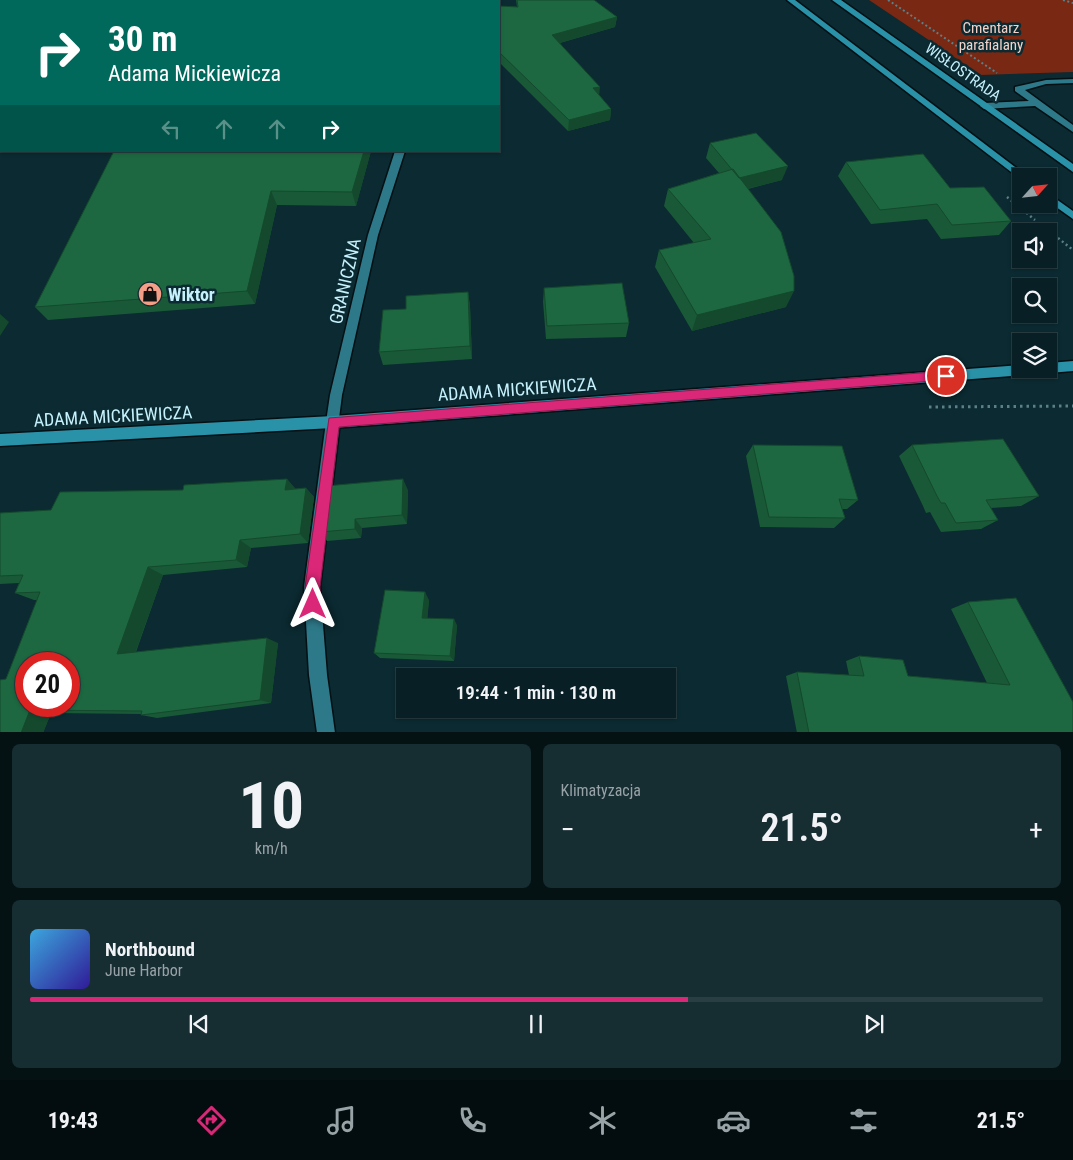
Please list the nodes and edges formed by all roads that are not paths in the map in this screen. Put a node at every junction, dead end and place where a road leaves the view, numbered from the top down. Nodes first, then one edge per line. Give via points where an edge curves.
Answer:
1 (791, 0) edge
2 (836, 0) edge
3 (1073, 81) edge
4 (1036, 103) junction
5 (984, 106) junction
6 (1073, 130) edge
7 (400, 152) edge
8 (1012, 168) edge
9 (1073, 169) edge
10 (1058, 204) edge
11 (1073, 216) edge
12 (1073, 366) edge
13 (1057, 367) edge
14 (1012, 371) edge
15 (333, 422) junction
16 (0, 440) edge
17 (326, 732) edge

1 - 8 main road
2 - 5 main road, WISŁOSTRADA
3 - 4 street via 1046,82 1018,89
4 - 5 street
4 - 6 street
5 - 9 main road, WISŁOSTRADA
7 - 15 street, GRANICZNA via 373,235 336,395
10 - 11 main road
12 - 13 main road
14 - 15 main road, ADAMA MICKIEWICZA
15 - 16 main road, ADAMA MICKIEWICZA
15 - 17 street, GRANICZNA via 312,587

